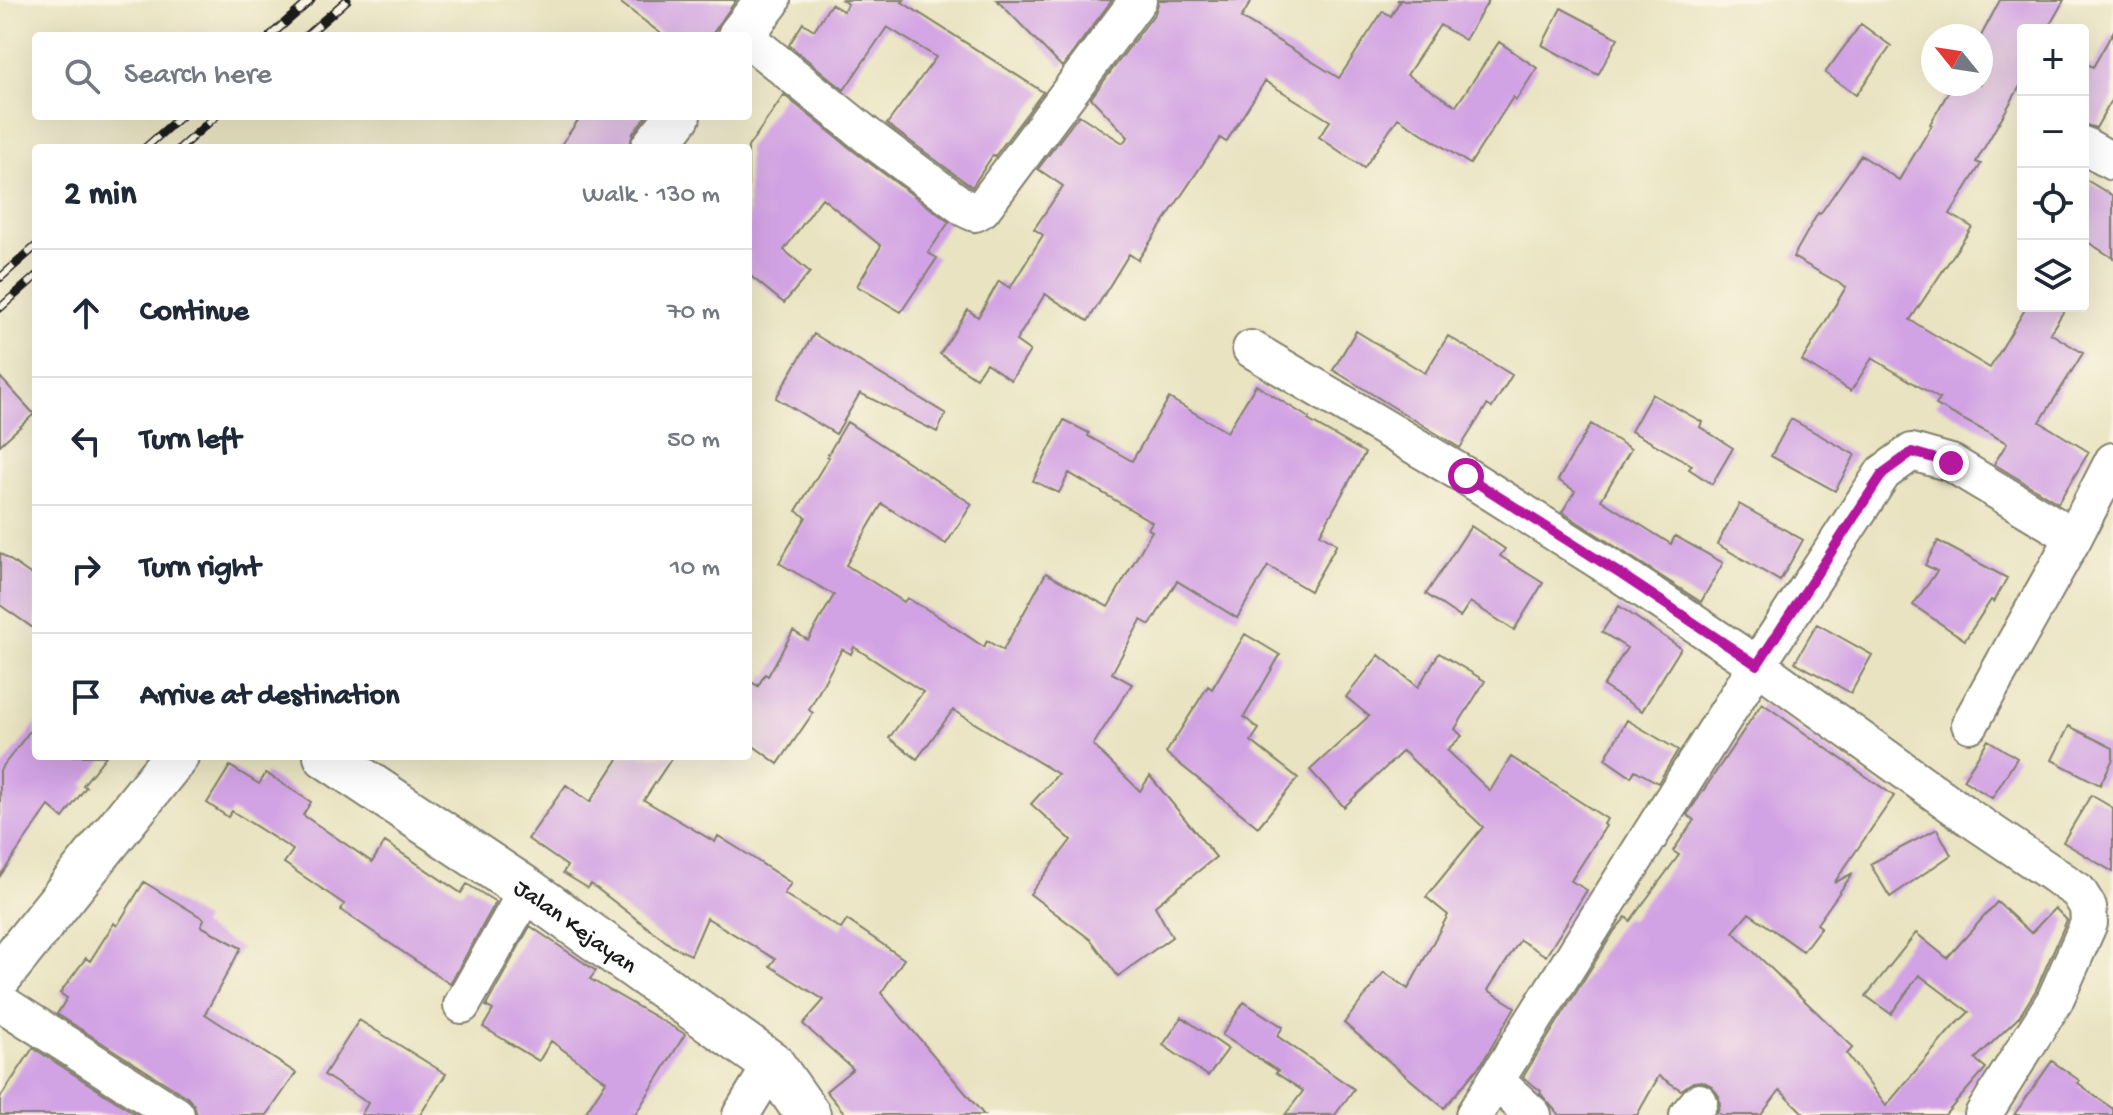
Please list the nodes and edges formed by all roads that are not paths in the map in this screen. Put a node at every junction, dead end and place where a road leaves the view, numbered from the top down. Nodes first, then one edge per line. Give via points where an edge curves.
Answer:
1 (768, 0) edge
2 (1138, 0) edge
3 (746, 32) edge
4 (752, 43) edge
5 (675, 120) edge
6 (656, 144) edge
7 (2089, 148) edge
8 (2113, 162) edge
9 (1251, 349) dead end
10 (2113, 461) edge
11 (2074, 537) junction
12 (1757, 665) junction
13 (1970, 724) dead end
14 (173, 760) edge
15 (332, 760) edge
16 (527, 890) junction
17 (0, 976) edge
18 (0, 1002) edge
19 (462, 1005) dead end
20 (772, 1064) junction
21 (1497, 1082) junction
22 (176, 1115) edge
23 (741, 1115) edge
24 (808, 1115) edge
25 (1474, 1115) edge
26 (1533, 1115) edge
27 (1983, 1115) edge

1 - 3 main road
2 - 4 street via 975,213
5 - 6 main road
7 - 8 street
9 - 12 street via 1466,476
10 - 11 street
11 - 12 street via 1951,463 1912,452 1883,473
11 - 13 street
12 - 21 street
12 - 27 street via 2078,891 2088,907 2089,923 2055,1000
14 - 17 main road
15 - 16 main road, Jalan Kejayan
16 - 19 street
16 - 20 main road, Jalan Kejayan
18 - 22 street
20 - 23 street
20 - 24 main road, Jalan Kejayan
21 - 25 street
21 - 26 street

